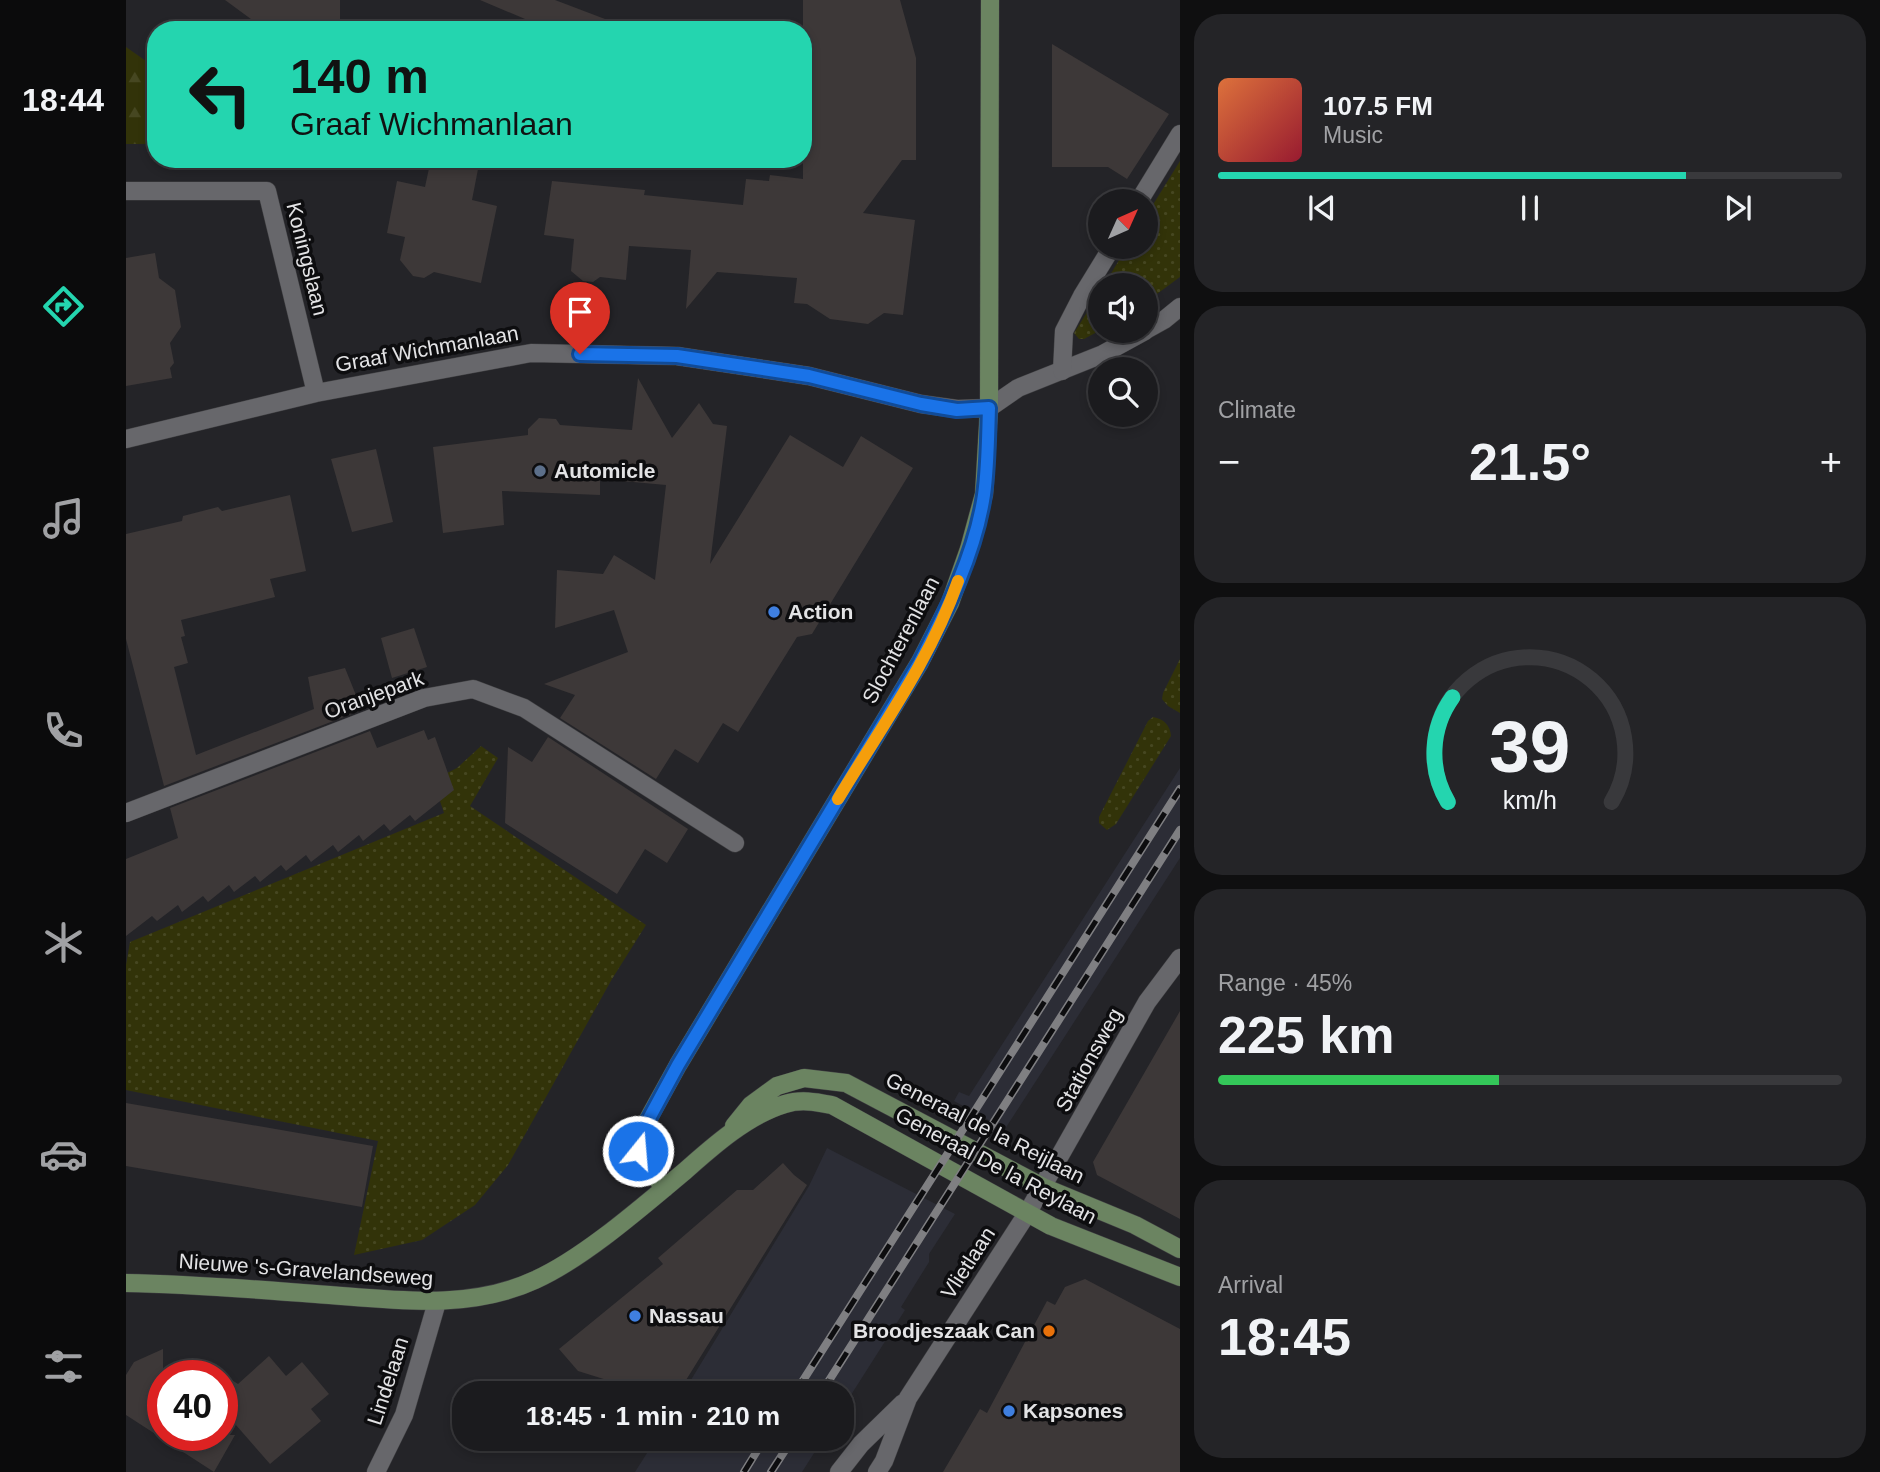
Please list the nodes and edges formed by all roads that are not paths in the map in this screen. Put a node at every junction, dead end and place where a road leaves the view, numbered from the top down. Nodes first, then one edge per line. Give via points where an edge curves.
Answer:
1 (990, 0) edge
2 (1180, 134) edge
3 (1146, 189) edge
4 (126, 191) edge
5 (1105, 259) edge
6 (1180, 307) edge
7 (1158, 323) edge
8 (1123, 343) edge
9 (1062, 371) junction
10 (316, 393) junction
11 (989, 408) junction
12 (126, 439) edge
13 (126, 813) edge
14 (735, 843) dead end
15 (1180, 958) edge
16 (846, 1083) joint
17 (832, 1105) joint
18 (725, 1136) junction
19 (1043, 1187) junction
20 (664, 1188) junction
21 (1028, 1212) junction
22 (1180, 1249) edge
23 (1180, 1277) edge
24 (126, 1283) edge
25 (437, 1303) junction
26 (908, 1398) junction
27 (376, 1472) edge
28 (839, 1472) edge
29 (877, 1472) edge

1 - 11 street, Slochterenlaan
2 - 3 street
4 - 10 street, Koningslaan via 267,191
5 - 9 street via 1064,331
6 - 7 street
8 - 9 street
9 - 11 street via 1018,388
10 - 11 street, Graaf Wichmanlaan via 531,353 663,355 809,376 957,410
10 - 12 street, Graaf Wichmanlaan
11 - 20 street, Slochterenlaan via 984,494 950,603 920,662 639,1137 638,1151 644,1164
13 - 14 street, Oranjepark via 425,698 472,689 524,708
15 - 19 street, Stationsweg via 1147,1002
16 - 18 street, Nieuwe 's-Gravelandseweg via 804,1078 778,1086 751,1105
16 - 19 street, Generaal de la Reijlaan
17 - 18 street, Nieuwe 's-Gravelandseweg via 805,1100 785,1104
17 - 21 street, Generaal De la Reylaan
18 - 20 street, Nieuwe 's-Gravelandseweg
19 - 21 street, Vlietlaan
19 - 22 street, Generaal de la Reijlaan
20 - 25 street, Nieuwe 's-Gravelandseweg via 582,1252 535,1280 487,1295
21 - 23 street, Generaal De la Reylaan via 1051,1226
21 - 26 street, Vlietlaan
24 - 25 street, Nieuwe 's-Gravelandseweg
25 - 27 street, Lindelaan via 404,1415
26 - 28 street, Vlietlaan
26 - 29 street, Vlietlaan

